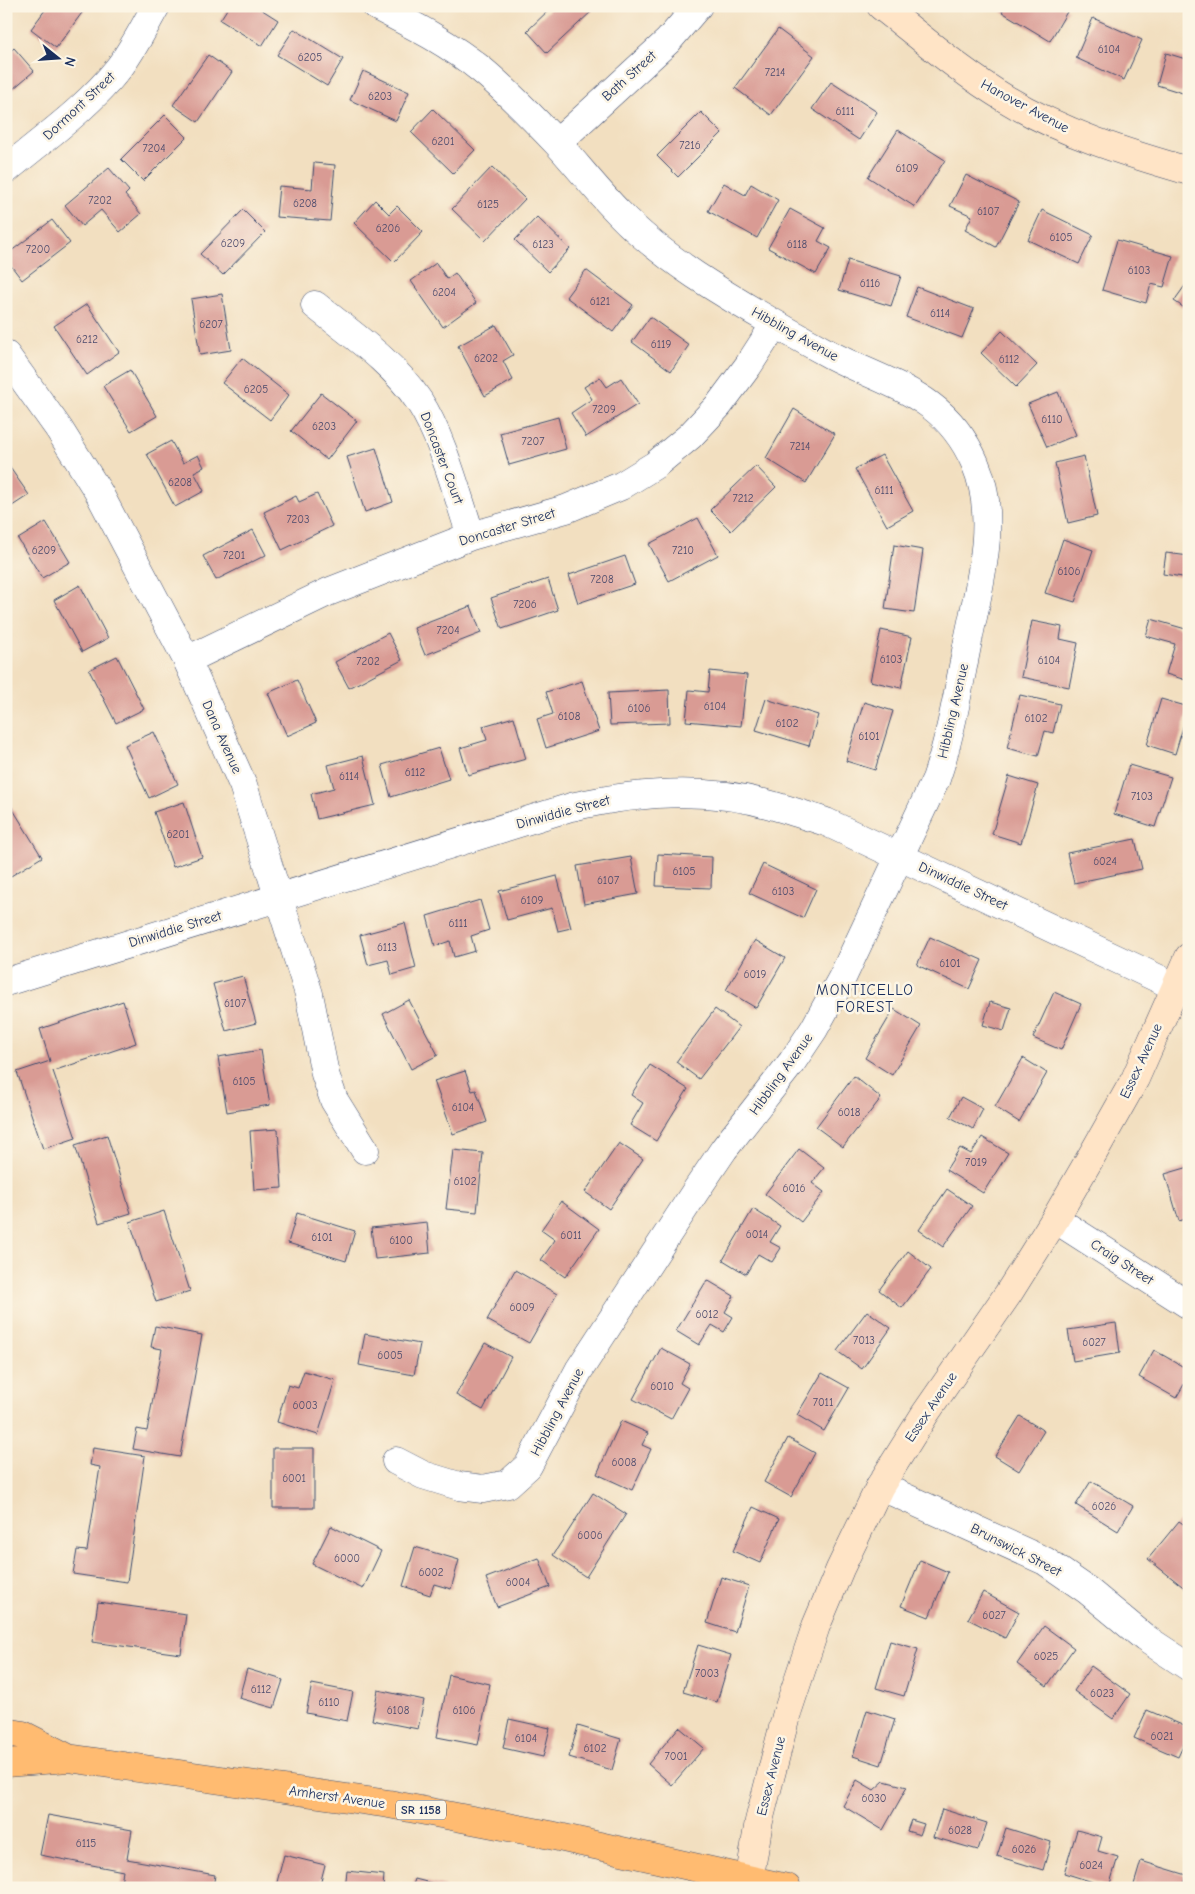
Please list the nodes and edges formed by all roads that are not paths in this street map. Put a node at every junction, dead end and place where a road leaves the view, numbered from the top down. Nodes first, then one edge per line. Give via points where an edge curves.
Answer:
1 (156, 6) edge
2 (376, 6) edge
3 (698, 6) edge
4 (880, 6) edge
5 (557, 143) junction
6 (6, 170) edge
7 (1189, 171) edge
8 (315, 305) dead end
9 (775, 324) junction
10 (6, 355) edge
11 (471, 536) junction
12 (187, 660) junction
13 (900, 856) junction
14 (280, 898) junction
15 (1189, 957) edge
16 (7, 981) edge
17 (1182, 990) edge
18 (365, 1150) dead end
19 (1055, 1219) junction
20 (1189, 1305) edge
21 (396, 1461) dead end
22 (880, 1486) junction
23 (1189, 1667) edge
24 (6, 1732) edge
25 (68, 1758) junction
26 (6, 1763) edge
27 (748, 1883) edge
28 (787, 1888) edge

1 - 6 street, Dormont Street via 106,83
2 - 5 street, Hibbling Avenue via 427,33 484,72
3 - 5 street, Bath Street via 668,41
4 - 7 street, Hanover Avenue via 1008,100 1060,127 1130,154
5 - 9 street, Hibbling Avenue via 632,226 694,274
8 - 11 street, Doncaster Court via 392,368 419,401 438,439
9 - 11 street, Doncaster Street via 719,405 690,436 655,465 586,502
9 - 13 street, Hibbling Avenue via 932,405 964,442 981,482 986,510 983,559 953,719 936,778
10 - 12 street, Dana Avenue via 59,429 99,493
11 - 12 street, Doncaster Street via 328,592
12 - 14 street, Dana Avenue via 243,785
13 - 14 street, Dinwiddie Street via 826,822 770,804 702,793 644,794 571,807
13 - 17 street, Dinwiddie Street
13 - 21 street, Hibbling Avenue via 814,1029 684,1208 579,1370 528,1466 508,1484 483,1489 459,1486 423,1475
14 - 16 street, Dinwiddie Street
14 - 18 street, Dana Avenue via 308,994 325,1074 334,1100
15 - 17 street, Essex Avenue
17 - 19 street, Essex Avenue
19 - 20 street, Craig Street
19 - 22 street, Essex Avenue
22 - 23 street, Brunswick Street via 1045,1561 1087,1590 1145,1638
22 - 27 street, Essex Avenue via 816,1626 786,1716
24 - 25 main road, Amherst Avenue / SR 1158 via 23,1735
25 - 26 main road
25 - 27 main road, Amherst Avenue / SR 1158 via 389,1804 550,1835
27 - 28 main road, Amherst Avenue / SR 1158

